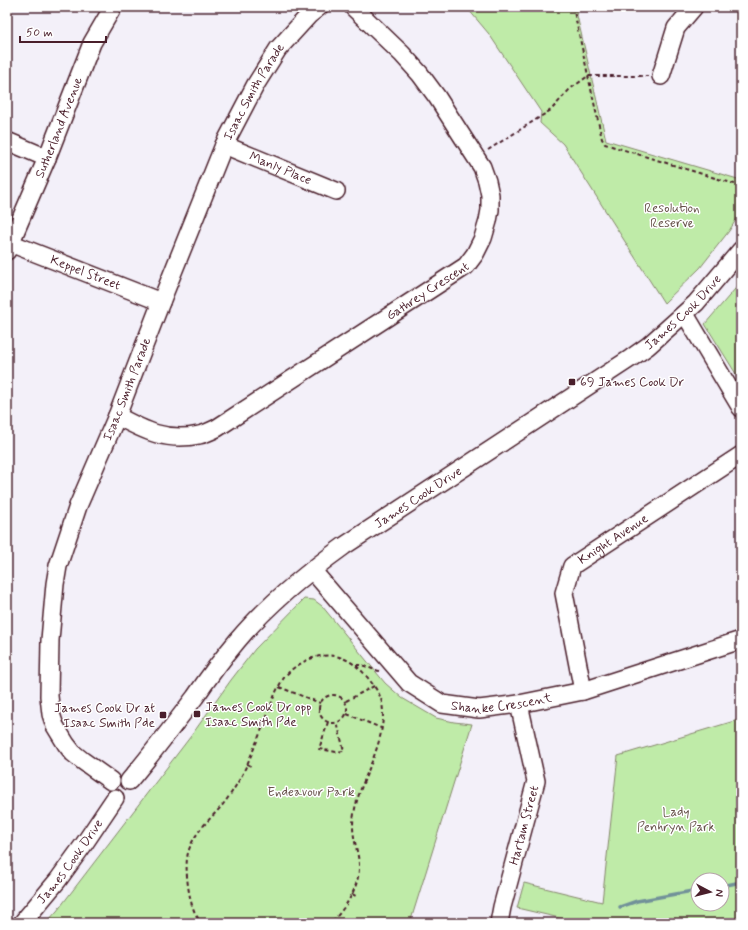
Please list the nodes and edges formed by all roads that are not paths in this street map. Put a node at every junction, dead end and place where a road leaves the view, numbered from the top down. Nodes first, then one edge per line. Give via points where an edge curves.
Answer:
1 (114, 7) edge
2 (319, 7) edge
3 (353, 7) edge
4 (694, 7) edge
5 (661, 76) road end
6 (7, 141) edge
7 (224, 145) junction
8 (48, 158) junction
9 (336, 191) dead end
10 (9, 247) edge
11 (741, 250) edge
12 (161, 302) junction
13 (685, 314) junction
14 (741, 408) edge
15 (117, 416) junction
16 (741, 455) edge
17 (312, 570) junction
18 (741, 640) edge
19 (583, 691) junction
20 (519, 704) junction
21 (112, 781) junction
22 (129, 781) junction
23 (115, 798) junction
24 (22, 923) edge
25 (499, 923) edge

1 - 8 street, Sutherland Avenue via 92,43
2 - 7 street, Isaac Smith Parade via 278,49 256,84
3 - 15 street, Gathrey Crescent via 420,74 482,167 490,195 490,210 483,238 475,254 466,266 217,428 201,435 181,438 146,430
4 - 5 street via 676,28
6 - 8 street
7 - 9 street, Manly Place
7 - 12 street, Isaac Smith Parade
8 - 10 street, Sutherland Avenue
10 - 12 street, Keppel Street
11 - 13 street, James Cook Drive
12 - 15 street, Isaac Smith Parade
13 - 14 street
13 - 17 street, James Cook Drive via 631,358 344,546
15 - 21 street, Isaac Smith Parade via 78,506 58,566 50,640 48,696 55,726 66,744 73,753
16 - 19 street, Knight Avenue via 572,566 564,593
17 - 20 street, Shanke Crescent via 409,683 442,704 479,709
17 - 22 street, James Cook Drive via 273,603 236,642
18 - 19 street, Shanke Crescent
19 - 20 street, Shanke Crescent
20 - 25 street, Hartam Street via 536,780
21 - 22 street via 121,777
21 - 23 street via 109,791
22 - 23 street via 131,788 126,798
23 - 24 street, James Cook Drive via 44,898

